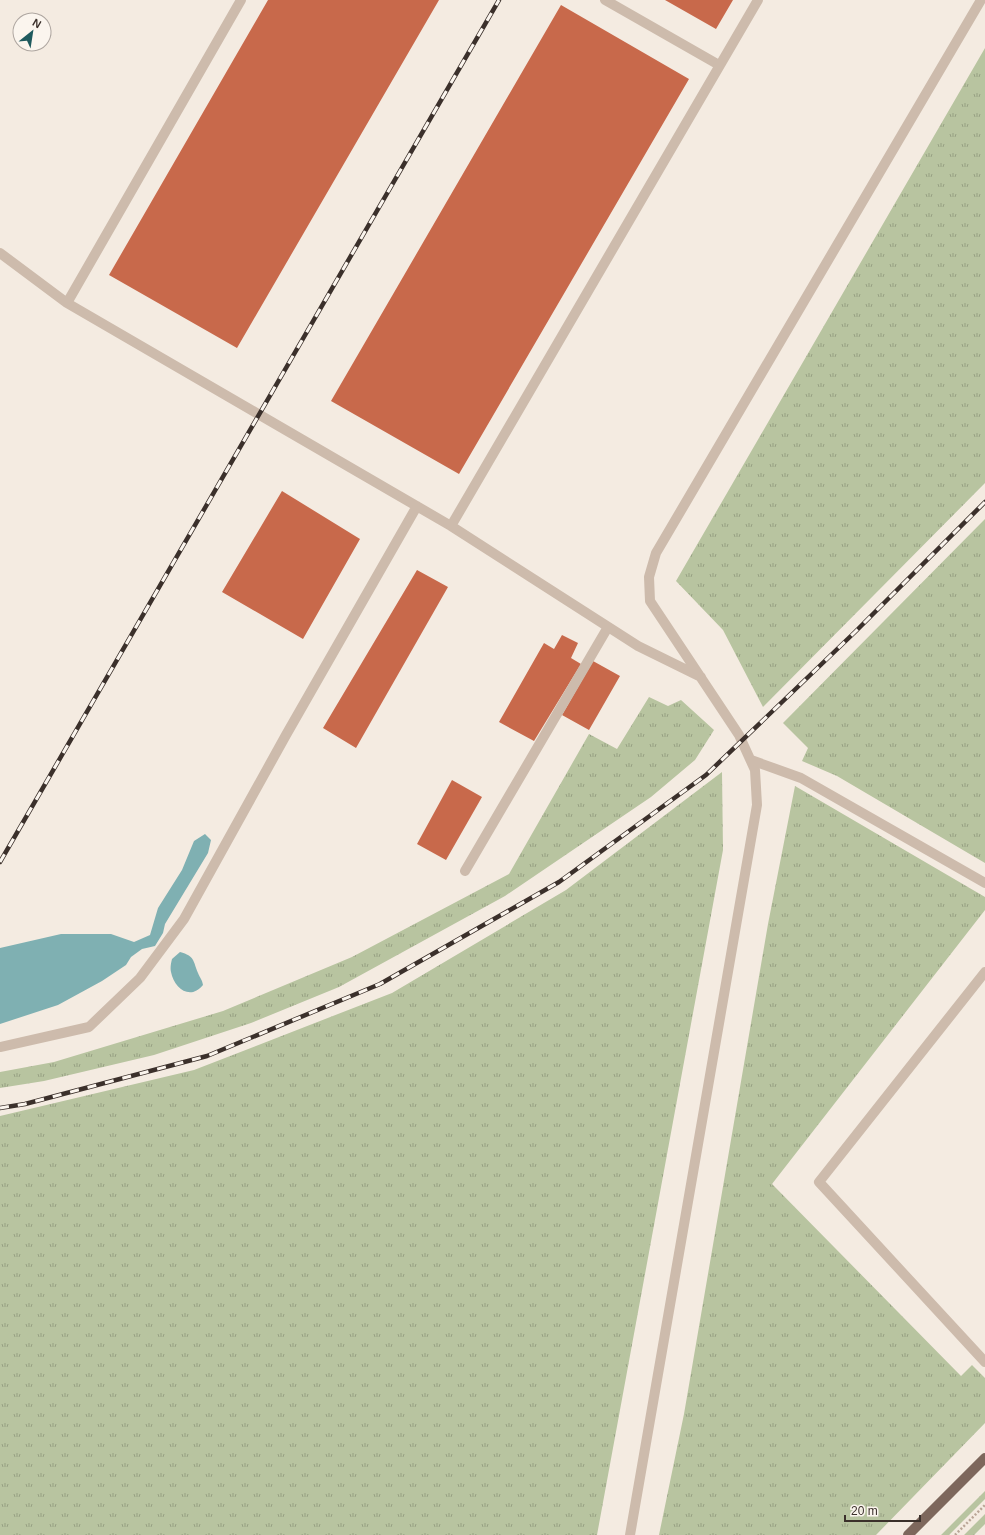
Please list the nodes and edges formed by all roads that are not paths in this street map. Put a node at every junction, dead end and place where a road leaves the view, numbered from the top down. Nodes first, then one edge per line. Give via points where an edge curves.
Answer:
1 (241, 0) edge
2 (605, 0) edge
3 (758, 0) edge
4 (982, 0) edge
5 (719, 65) junction
6 (0, 253) edge
7 (67, 303) junction
8 (417, 506) junction
9 (451, 526) junction
10 (608, 627) junction
11 (701, 677) junction
12 (751, 760) junction
13 (465, 871) dead end
14 (985, 883) edge
15 (985, 972) edge
16 (0, 1047) edge
17 (985, 1362) edge
18 (985, 1458) edge
19 (630, 1535) edge
20 (908, 1535) edge

1 - 7 street
2 - 5 street
3 - 5 street
4 - 11 street via 656,554 649,577 650,601
5 - 9 street
6 - 7 street
7 - 8 street
8 - 9 street
8 - 16 street via 184,919 140,978 89,1027
9 - 10 street
10 - 11 street via 638,646
10 - 13 street
11 - 12 street via 739,735
12 - 14 street via 801,778
12 - 19 street via 755,770 757,805
15 - 17 street via 819,1182
18 - 20 main road

